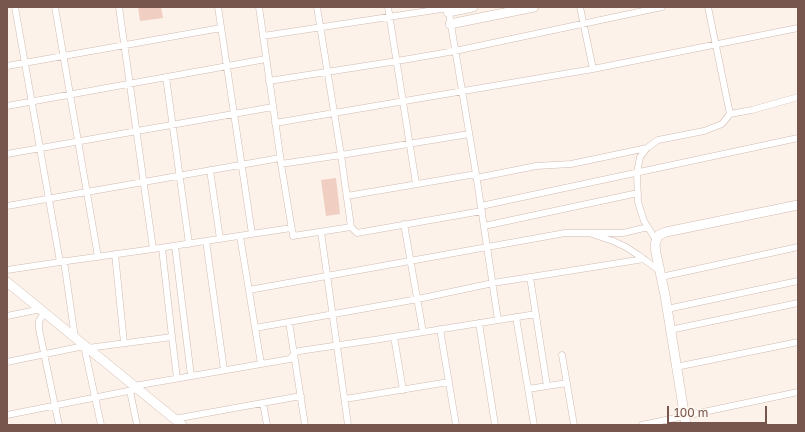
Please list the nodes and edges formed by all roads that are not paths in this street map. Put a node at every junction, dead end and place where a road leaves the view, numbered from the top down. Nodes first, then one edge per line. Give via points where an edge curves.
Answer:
1 (15, 7) edge
2 (55, 7) edge
3 (119, 7) edge
4 (218, 7) edge
5 (259, 7) edge
6 (317, 7) edge
7 (388, 7) edge
8 (473, 7) edge
9 (534, 7) edge
10 (580, 7) edge
11 (662, 7) edge
12 (708, 7) edge
13 (448, 9) edge
14 (390, 17) junction
15 (450, 24) junction
16 (583, 24) junction
17 (221, 28) junction
18 (320, 28) junction
19 (798, 28) edge
20 (263, 36) junction
21 (125, 45) junction
22 (716, 45) junction
23 (454, 51) junction
24 (64, 56) junction
25 (266, 59) junction
26 (397, 61) junction
27 (24, 63) junction
28 (7, 66) edge
29 (226, 66) junction
30 (593, 69) junction
31 (327, 72) junction
32 (166, 77) junction
33 (269, 81) junction
34 (130, 84) junction
35 (462, 92) junction
36 (70, 94) junction
37 (798, 97) edge
38 (31, 101) junction
39 (403, 102) junction
40 (7, 106) edge
41 (273, 107) junction
42 (334, 113) junction
43 (234, 114) junction
44 (730, 114) junction
45 (275, 123) junction
46 (173, 125) junction
47 (137, 131) junction
48 (469, 134) junction
49 (798, 138) edge
50 (78, 142) junction
51 (410, 144) junction
52 (40, 148) junction
53 (647, 148) junction
54 (7, 154) edge
55 (341, 155) junction
56 (281, 161) junction
57 (241, 165) junction
58 (210, 170) junction
59 (637, 173) junction
60 (180, 175) junction
61 (476, 176) junction
62 (144, 182) junction
63 (416, 184) junction
64 (87, 192) junction
65 (638, 193) junction
66 (347, 196) junction
67 (49, 198) junction
68 (798, 205) edge
69 (7, 206) edge
70 (481, 208) junction
71 (404, 224) junction
72 (484, 226) junction
73 (351, 227) junction
74 (648, 227) junction
75 (291, 228) junction
76 (321, 232) junction
77 (586, 233) junction
78 (252, 234) junction
79 (240, 236) junction
80 (220, 239) junction
81 (656, 240) junction
82 (206, 241) junction
83 (189, 244) junction
84 (175, 246) junction
85 (487, 247) junction
86 (162, 248) junction
87 (798, 248) edge
88 (153, 249) junction
89 (115, 254) junction
90 (98, 257) junction
91 (644, 259) junction
92 (411, 261) junction
93 (62, 262) junction
94 (7, 270) edge
95 (661, 274) junction
96 (327, 276) junction
97 (530, 277) junction
98 (798, 281) edge
99 (7, 282) edge
100 (492, 283) junction
101 (249, 290) junction
102 (418, 299) junction
103 (798, 303) edge
104 (667, 309) junction
105 (43, 311) junction
106 (332, 314) junction
107 (536, 314) junction
108 (7, 316) edge
109 (516, 317) junction
110 (498, 320) junction
111 (289, 322) junction
112 (479, 323) junction
113 (255, 328) junction
114 (440, 329) junction
115 (670, 330) junction
116 (424, 332) junction
117 (172, 337) junction
118 (394, 337) junction
119 (75, 338) junction
120 (798, 342) edge
121 (124, 344) junction
122 (337, 345) junction
123 (86, 347) junction
124 (45, 354) junction
125 (294, 354) junction
126 (562, 355) dead end
127 (7, 362) edge
128 (261, 364) junction
129 (676, 367) junction
130 (224, 370) junction
131 (192, 376) junction
132 (178, 378) junction
133 (449, 382) junction
134 (567, 383) junction
135 (547, 386) junction
136 (134, 389) junction
137 (528, 389) junction
138 (403, 390) junction
139 (798, 392) edge
140 (301, 396) junction
141 (95, 398) junction
142 (345, 399) junction
143 (263, 403) junction
144 (55, 405) junction
145 (7, 415) edge
146 (174, 419) junction
147 (685, 421) edge
148 (59, 425) edge
149 (101, 425) edge
150 (137, 425) edge
151 (182, 425) edge
152 (267, 425) edge
153 (305, 425) edge
154 (348, 425) edge
155 (456, 425) edge
156 (495, 425) edge
157 (534, 425) edge
158 (574, 425) edge
159 (642, 425) edge

1 - 27 street
2 - 24 street
3 - 21 street
4 - 17 street
5 - 20 street
6 - 18 street
7 - 14 street
8 - 13 street
9 - 15 street
10 - 16 street
11 - 16 street
12 - 22 street
13 - 14 street
13 - 15 street
14 - 18 street
14 - 26 street
15 - 23 street
16 - 23 street
16 - 30 street
17 - 21 street
17 - 29 street
18 - 20 street
18 - 31 street
19 - 22 street
20 - 25 street
21 - 24 street
21 - 34 street
22 - 30 street
22 - 44 street
23 - 26 street
23 - 35 street
24 - 27 street
24 - 36 street
25 - 29 street
25 - 33 street
26 - 31 street
26 - 39 street
27 - 28 street
27 - 38 street
29 - 32 street
29 - 43 street
30 - 35 street
31 - 33 street
31 - 42 street
32 - 34 street
32 - 46 street
33 - 41 street
34 - 36 street
34 - 47 street
35 - 39 street
35 - 48 street
36 - 38 street
36 - 50 street
37 - 44 street
38 - 40 street
38 - 52 street
39 - 42 street
39 - 51 street
41 - 43 street
41 - 45 street
42 - 45 street
42 - 55 street
43 - 46 street
43 - 57 street
44 - 53 street via 722,124 704,131 658,140
45 - 56 street
46 - 47 street
46 - 60 street
47 - 50 street
47 - 62 street
48 - 51 street
48 - 61 street
49 - 59 street
50 - 52 street
50 - 64 street
51 - 55 street
51 - 63 street
52 - 54 street
52 - 67 street
53 - 59 street via 640,157
53 - 61 street via 571,164 536,166
55 - 56 street
55 - 66 street
56 - 57 street
56 - 75 street
57 - 58 street
57 - 78 street
58 - 60 street
58 - 80 street
59 - 65 street
59 - 70 street
60 - 62 street
60 - 83 street
61 - 63 street
61 - 70 street
62 - 64 street
62 - 88 street
63 - 66 street
64 - 67 street
64 - 90 street
65 - 72 street
65 - 74 street via 638,202
66 - 73 street
67 - 69 street
67 - 93 street
68 - 81 street via 666,232
70 - 71 street
70 - 72 street
71 - 73 street via 356,233
71 - 92 street
72 - 85 street
73 - 76 street
74 - 77 street via 623,233
74 - 81 street
75 - 76 street via 293,236
75 - 78 street
76 - 96 street
77 - 85 street via 566,233
77 - 91 street via 620,244
78 - 79 street
79 - 80 street
79 - 101 street
80 - 82 street
81 - 95 street
82 - 83 street
82 - 130 street
83 - 84 street
84 - 86 street
84 - 131 street
85 - 92 street
85 - 100 street
86 - 88 street
86 - 117 street
87 - 95 street
88 - 89 street
89 - 90 street
89 - 121 street
90 - 93 street
91 - 95 street
91 - 97 street
92 - 96 street
92 - 102 street
93 - 94 street
93 - 119 street
95 - 104 street
96 - 101 street
96 - 106 street
97 - 100 street
97 - 107 street
98 - 104 street
99 - 105 street
100 - 102 street
100 - 110 street
101 - 113 street
102 - 106 street
102 - 116 street
103 - 115 street
104 - 115 street
105 - 108 street
105 - 119 street
105 - 124 street via 39,329
106 - 111 street
106 - 122 street
107 - 109 street
107 - 135 street
109 - 110 street
109 - 137 street
110 - 112 street
111 - 113 street
111 - 125 street
112 - 114 street
112 - 156 street
113 - 128 street
114 - 116 street
114 - 133 street
115 - 129 street
116 - 118 street
117 - 121 street
117 - 132 street
118 - 122 street
118 - 138 street
119 - 123 street
120 - 129 street
121 - 123 street
122 - 125 street via 299,350
122 - 142 street
123 - 124 street
123 - 136 street
123 - 141 street
124 - 127 street
124 - 144 street
125 - 128 street via 290,359
125 - 140 street
126 - 134 street
128 - 130 street
129 - 147 street
130 - 131 street
131 - 132 street
132 - 136 street
133 - 138 street
133 - 155 street
134 - 135 street
134 - 158 street
135 - 137 street
136 - 141 street
136 - 146 street
136 - 150 street
137 - 157 street
138 - 142 street
139 - 147 street
140 - 143 street
140 - 153 street
141 - 144 street
141 - 149 street
142 - 154 street
143 - 146 street
143 - 152 street
144 - 145 street
144 - 148 street
146 - 151 street
147 - 159 street

